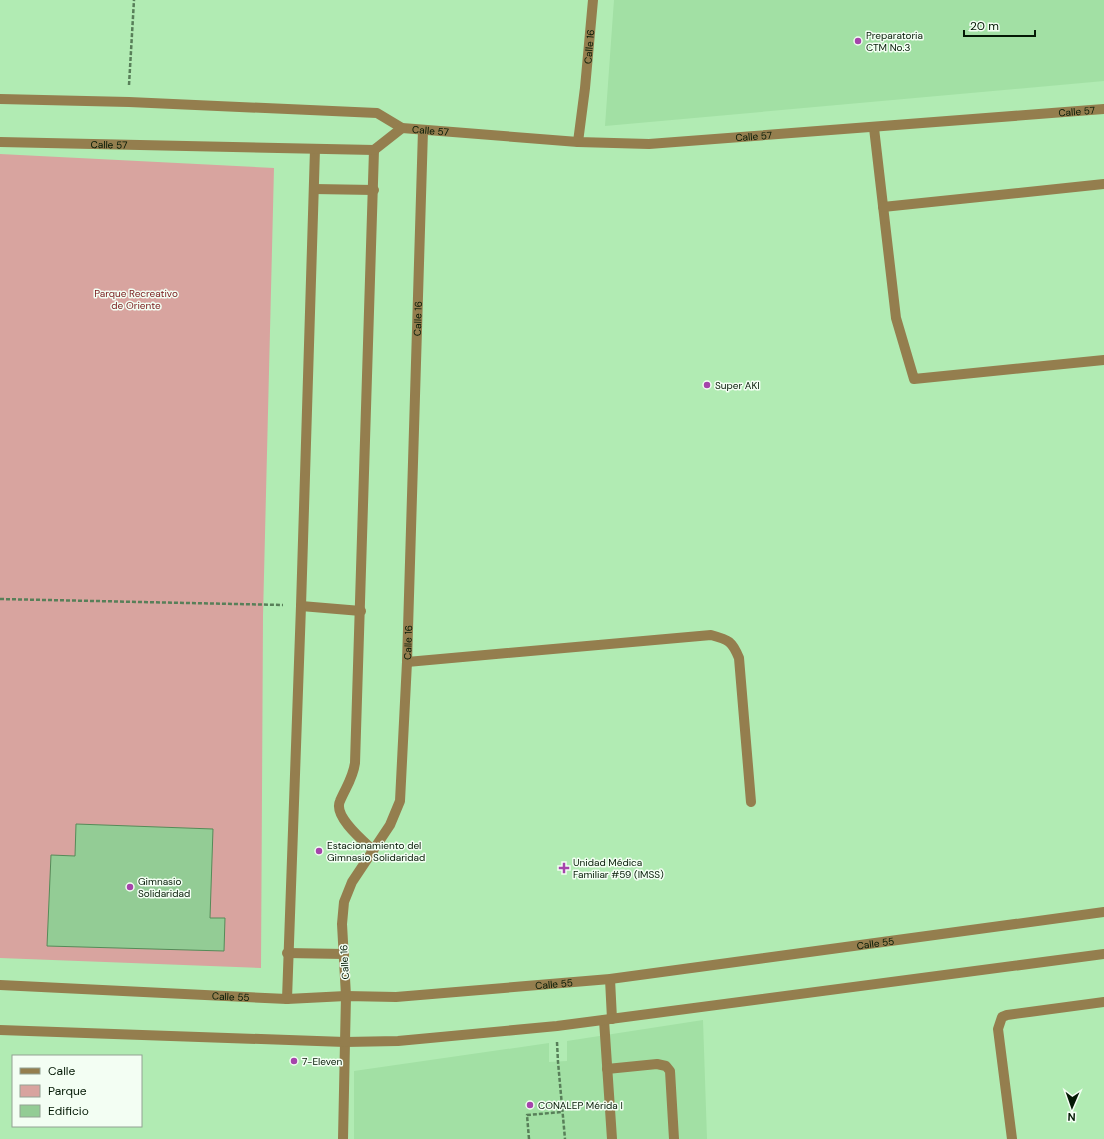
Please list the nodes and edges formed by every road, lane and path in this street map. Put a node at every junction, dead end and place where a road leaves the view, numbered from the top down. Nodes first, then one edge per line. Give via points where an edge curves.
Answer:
1 (134, 0) edge
2 (593, 0) edge
3 (0, 99) edge
4 (129, 102) junction
5 (1104, 109) edge
6 (402, 128) junction
7 (874, 128) junction
8 (423, 130) junction
9 (0, 142) edge
10 (578, 142) junction
11 (315, 149) junction
12 (374, 150) junction
13 (1104, 184) edge
14 (314, 189) junction
15 (374, 190) junction
16 (883, 206) junction
17 (1104, 360) edge
18 (0, 599) edge
19 (301, 606) junction
20 (361, 612) junction
21 (406, 662) junction
22 (751, 802) dead end
23 (373, 850) junction
24 (1104, 912) edge
25 (288, 953) junction
26 (344, 954) junction
27 (1104, 954) edge
28 (610, 979) junction
29 (0, 985) edge
30 (346, 996) junction
31 (287, 1000) junction
32 (1104, 1002) edge
33 (608, 1020) junction
34 (0, 1030) edge
35 (344, 1042) junction
36 (558, 1062) dead end
37 (608, 1069) junction
38 (562, 1112) junction
39 (343, 1139) edge
40 (529, 1139) edge
41 (565, 1139) edge
42 (612, 1139) edge
43 (674, 1139) edge
44 (1012, 1139) edge

1 - 4 path
2 - 10 street, Calle 16
3 - 4 street, Calle 57
4 - 6 street, Calle 57 via 377,113
5 - 7 street, Calle 57
6 - 8 street, Calle 57
6 - 12 street, Calle 57
7 - 10 street, Calle 57 via 649,144
7 - 16 street
8 - 10 street, Calle 57
8 - 21 street, Calle 16
9 - 11 street, Calle 57
11 - 12 street, Calle 57
11 - 14 street
12 - 15 street
13 - 16 street
14 - 15 street
14 - 19 street
15 - 20 street
16 - 17 street via 896,318 914,379
18 - 19 path
19 - 20 street
19 - 25 street
20 - 23 street via 355,763 351,782 339,802 340,813 354,832
21 - 22 street via 711,635 728,640 739,658
21 - 23 street, Calle 16 via 400,801 390,825
23 - 26 street, Calle 16 via 352,882 344,902
24 - 28 street, Calle 55
25 - 26 street
25 - 31 street
26 - 30 street, Calle 16
27 - 33 street
28 - 30 street, Calle 55 via 396,997
28 - 33 street
29 - 31 street, Calle 55
30 - 31 street, Calle 55
30 - 35 street, Calle 16
32 - 44 street via 1002,1017 998,1029
33 - 35 street via 398,1042
33 - 37 street
34 - 35 street
35 - 39 street, Calle 16
36 - 38 path
37 - 42 street
37 - 43 street via 657,1064 666,1066 670,1071
38 - 40 path via 526,1115
38 - 41 path

